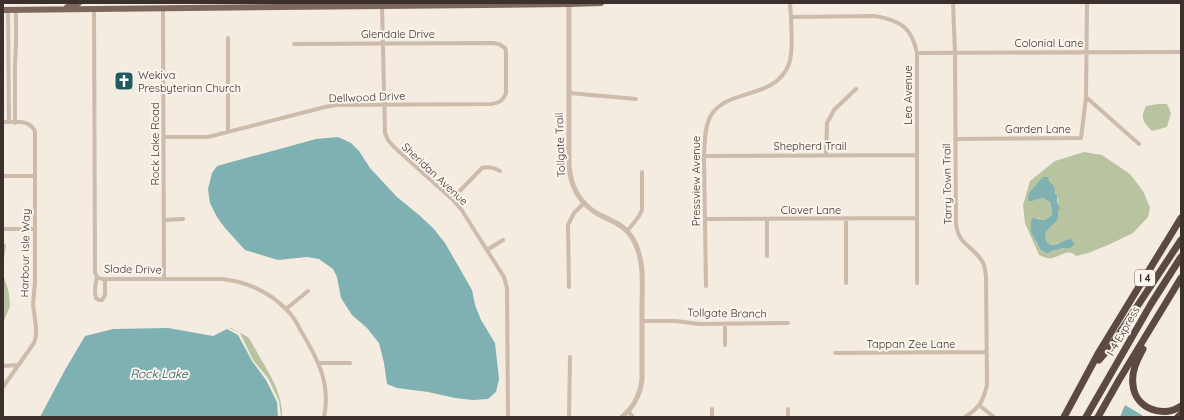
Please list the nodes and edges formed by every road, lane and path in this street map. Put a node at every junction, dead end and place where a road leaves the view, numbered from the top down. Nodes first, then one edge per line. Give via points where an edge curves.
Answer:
1 (78, 3) edge
2 (100, 3) edge
3 (601, 3) edge
4 (790, 3) edge
5 (953, 3) edge
6 (1086, 3) edge
7 (569, 4) edge
8 (382, 5) edge
9 (94, 8) junction
10 (163, 8) junction
11 (60, 9) junction
12 (6, 10) edge
13 (16, 10) junction
14 (791, 17) junction
15 (228, 38) dead end
16 (383, 43) junction
17 (294, 44) dead end
18 (1086, 52) junction
19 (1181, 52) edge
20 (917, 53) junction
21 (955, 53) junction
22 (856, 89) dead end
23 (569, 93) junction
24 (1086, 97) junction
25 (636, 99) dead end
26 (501, 101) joint
27 (384, 105) junction
28 (3, 122) edge
29 (9, 122) junction
30 (16, 122) junction
31 (228, 131) junction
32 (164, 137) junction
33 (955, 139) junction
34 (1139, 144) dead end
35 (917, 154) junction
36 (826, 155) junction
37 (704, 156) junction
38 (500, 172) dead end
39 (642, 172) dead end
40 (3, 176) edge
41 (35, 176) junction
42 (452, 199) junction
43 (584, 203) junction
44 (846, 218) junction
45 (916, 218) junction
46 (1181, 218) edge
47 (182, 219) dead end
48 (705, 219) junction
49 (767, 219) junction
50 (164, 220) junction
51 (3, 229) edge
52 (35, 229) junction
53 (627, 231) junction
54 (504, 240) dead end
55 (1181, 240) edge
56 (487, 250) junction
57 (767, 256) dead end
58 (1181, 256) edge
59 (97, 277) junction
60 (1181, 278) edge
61 (105, 279) junction
62 (164, 279) junction
63 (846, 283) dead end
64 (917, 283) dead end
65 (706, 286) dead end
66 (568, 287) dead end
67 (308, 291) dead end
68 (1163, 308) junction
69 (286, 309) junction
70 (642, 321) junction
71 (788, 323) dead end
72 (725, 324) junction
73 (725, 345) dead end
74 (986, 352) junction
75 (835, 353) dead end
76 (570, 357) dead end
77 (319, 363) junction
78 (350, 363) dead end
79 (18, 365) junction
80 (3, 366) edge
81 (1087, 375) junction
82 (3, 387) edge
83 (980, 406) junction
84 (1181, 406) edge
85 (712, 409) dead end
86 (788, 409) dead end
87 (629, 412) junction
88 (1181, 414) edge
89 (324, 417) edge
90 (508, 417) edge
91 (569, 417) edge
92 (622, 417) edge
93 (633, 417) edge
94 (712, 417) edge
95 (788, 417) edge
96 (965, 417) edge
97 (994, 417) edge
98 (1064, 417) edge
99 (1086, 417) edge
100 (1098, 417) edge
101 (1178, 417) edge

1 - 11 main road
2 - 9 main road
3 - 7 main road
4 - 14 street, Pressview Avenue
5 - 21 street, Tarry Town Trail
6 - 18 street
7 - 8 main road
7 - 23 street, Tollgate Trail
8 - 10 main road
8 - 16 street, Sheridan Avenue
9 - 10 main road
9 - 11 main road
9 - 59 street, Slade Drive
10 - 32 street, Rock Lake Road
11 - 13 main road
12 - 13 main road
12 - 29 street
13 - 30 street
14 - 20 street, Lea Avenue via 888,18 904,27 913,39
14 - 37 street, Pressview Avenue via 790,59 784,73 769,86 726,102 714,112 706,127
15 - 31 street
16 - 17 street, Glendale Drive
16 - 26 street, Glendale Drive via 502,45 506,51 506,93
16 - 27 street, Sheridan Avenue
18 - 19 street, Colonial Lane
18 - 21 street, Colonial Lane
18 - 24 street
20 - 21 street, Colonial Lane
20 - 35 street, Lea Avenue
21 - 33 street, Tarry Town Trail
22 - 36 street via 834,110 827,123
23 - 25 street
23 - 43 street, Tollgate Trail via 569,171 572,184
24 - 33 street, Garden Lane via 1081,138
24 - 34 street
26 - 27 street, Dellwood Drive via 492,104
27 - 31 street, Dellwood Drive via 336,105
27 - 42 street, Sheridan Avenue via 385,133 388,140
28 - 29 street, Harbour Isle Way
29 - 30 street, Harbour Isle Way
30 - 41 street, Harbour Isle Way via 30,124 33,128
31 - 32 street, Dellwood Drive via 208,137
32 - 50 street, Rock Lake Road
33 - 74 street, Tarry Town Trail via 957,232 985,267
35 - 36 street, Shepherd Trail
35 - 45 street, Lea Avenue
36 - 37 street, Shepherd Trail
37 - 48 street, Pressview Avenue
38 - 42 street via 493,168 482,168
39 - 53 street via 642,210
40 - 41 street
41 - 52 street, Harbour Isle Way
42 - 56 street, Sheridan Avenue
43 - 53 street, Tollgate Trail via 614,220
43 - 66 street via 574,213 568,225
44 - 45 street, Clover Lane
44 - 49 street, Clover Lane
44 - 63 street
45 - 64 street, Lea Avenue
46 - 81 highway, I 4
47 - 50 street
48 - 49 street, Clover Lane
48 - 65 street, Pressview Avenue
49 - 57 street
50 - 62 street, Rock Lake Road
51 - 52 street
52 - 79 street, Harbour Isle Way via 36,282 33,304 36,336
53 - 70 street, Tollgate Trail via 634,239 641,259
54 - 56 street
55 - 81 highway, I-4 Express via 1111,346
56 - 90 street, Sheridan Avenue via 504,277 507,288
58 - 99 highway, I-4 Express via 1150,304
59 - 61 street, Slade Drive
59 - 61 street via 94,293 99,300 105,295
60 - 68 highway
61 - 62 street, Slade Drive
62 - 69 street, Slade Drive via 235,281 261,290
67 - 69 street
68 - 84 highway via 1134,368 1133,387 1137,398 1150,409 1168,412
68 - 100 highway
69 - 77 street, Slade Drive
70 - 72 street, Tollgate Branch
70 - 87 street, Tollgate Trail via 641,384
71 - 72 street, Tollgate Branch
72 - 73 street
74 - 75 street, Tappan Zee Lane
74 - 83 street, Tarry Town Trail via 986,385
76 - 91 street
77 - 78 street
77 - 89 street, Slade Drive via 326,396
79 - 80 street
79 - 82 street, Harbour Isle Way
81 - 98 highway, I 4
83 - 96 street
83 - 97 street
85 - 94 street
86 - 95 street
87 - 92 street, Tollgate Trail
87 - 93 street
88 - 101 highway

